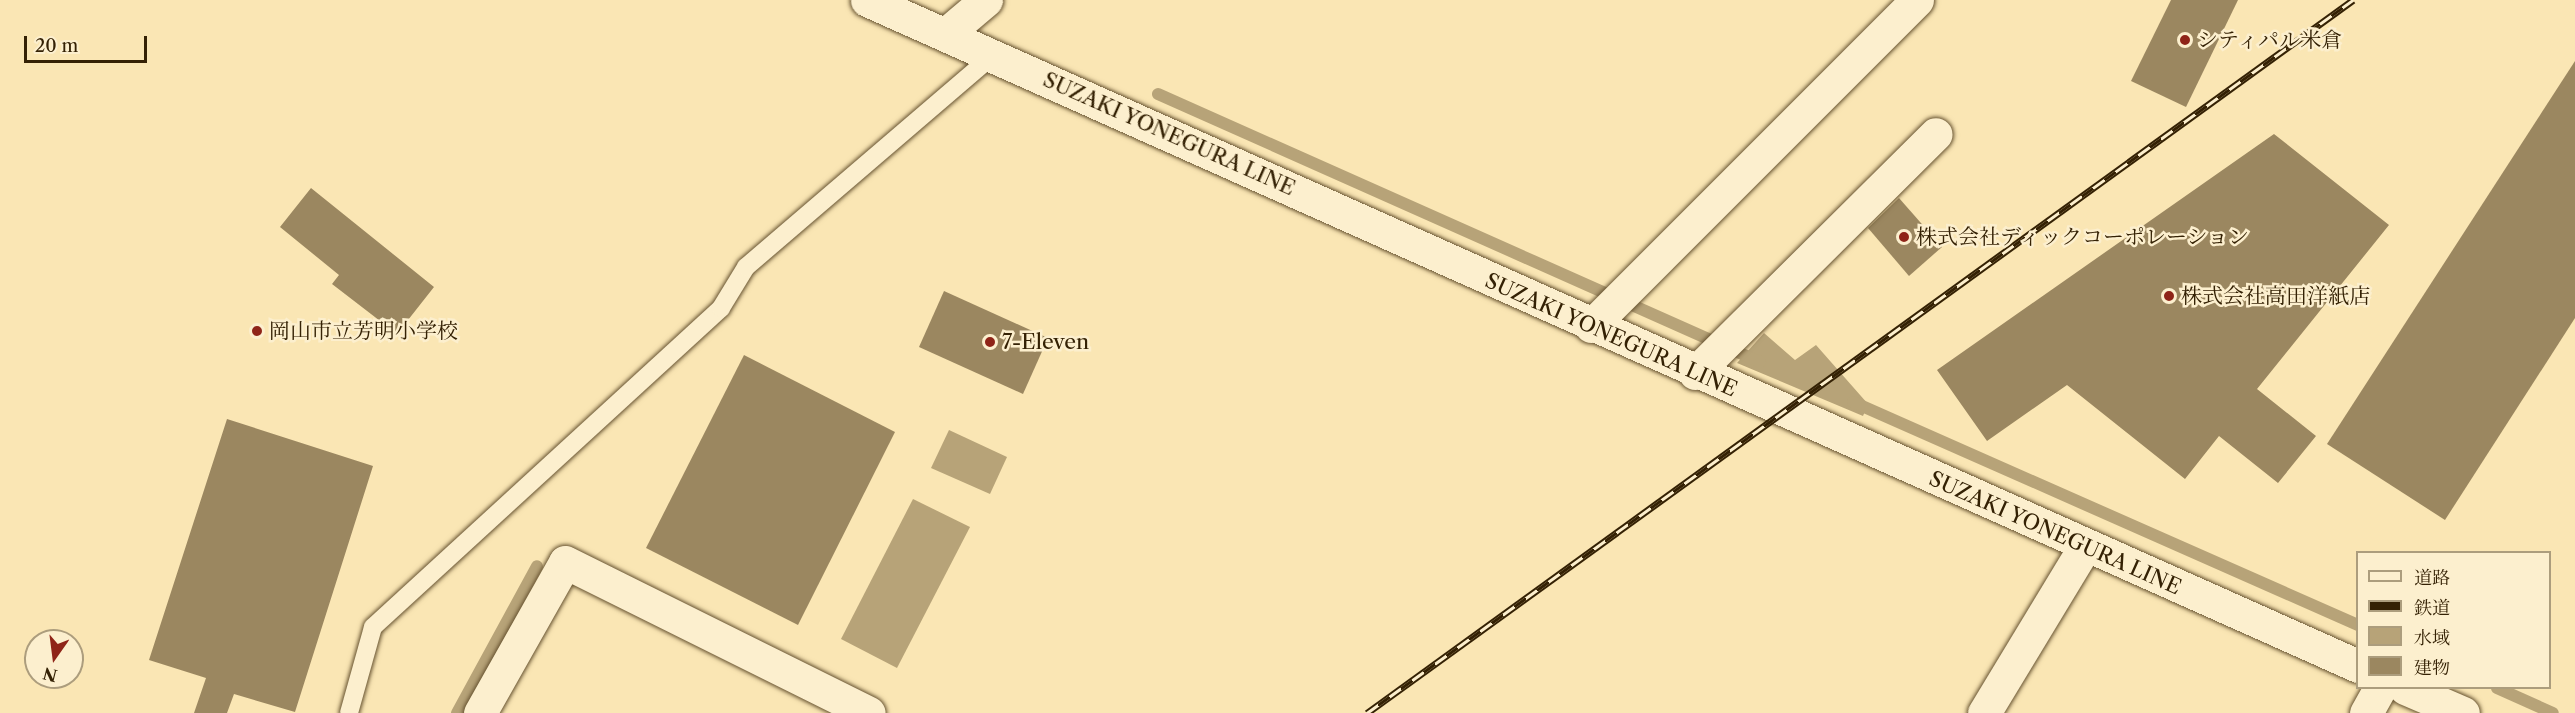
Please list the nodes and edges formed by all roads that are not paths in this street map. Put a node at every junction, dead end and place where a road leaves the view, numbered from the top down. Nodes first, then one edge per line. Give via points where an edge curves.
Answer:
1 (867, 0) edge
2 (986, 0) edge
3 (1917, 0) edge
4 (947, 33) junction
5 (993, 54) junction
6 (1936, 134) dead end
7 (1608, 309) junction
8 (1712, 357) junction
9 (2085, 546) junction
10 (2356, 665) edge
11 (2379, 689) edge
12 (2409, 689) edge
13 (349, 713) edge
14 (480, 713) edge
15 (869, 713) edge
16 (1984, 713) edge
17 (2366, 713) edge
18 (2463, 713) edge

1 - 4 main road, SUZAKI YONEGURA LINE
2 - 4 main road
3 - 7 main road
4 - 5 main road, SUZAKI YONEGURA LINE
5 - 7 main road, SUZAKI YONEGURA LINE
5 - 13 lane via 746,267 721,308 373,627
6 - 8 main road
7 - 8 main road, SUZAKI YONEGURA LINE
8 - 9 main road, SUZAKI YONEGURA LINE
9 - 10 main road, SUZAKI YONEGURA LINE
9 - 16 main road
11 - 17 main road
12 - 18 main road
14 - 15 main road via 565,562

